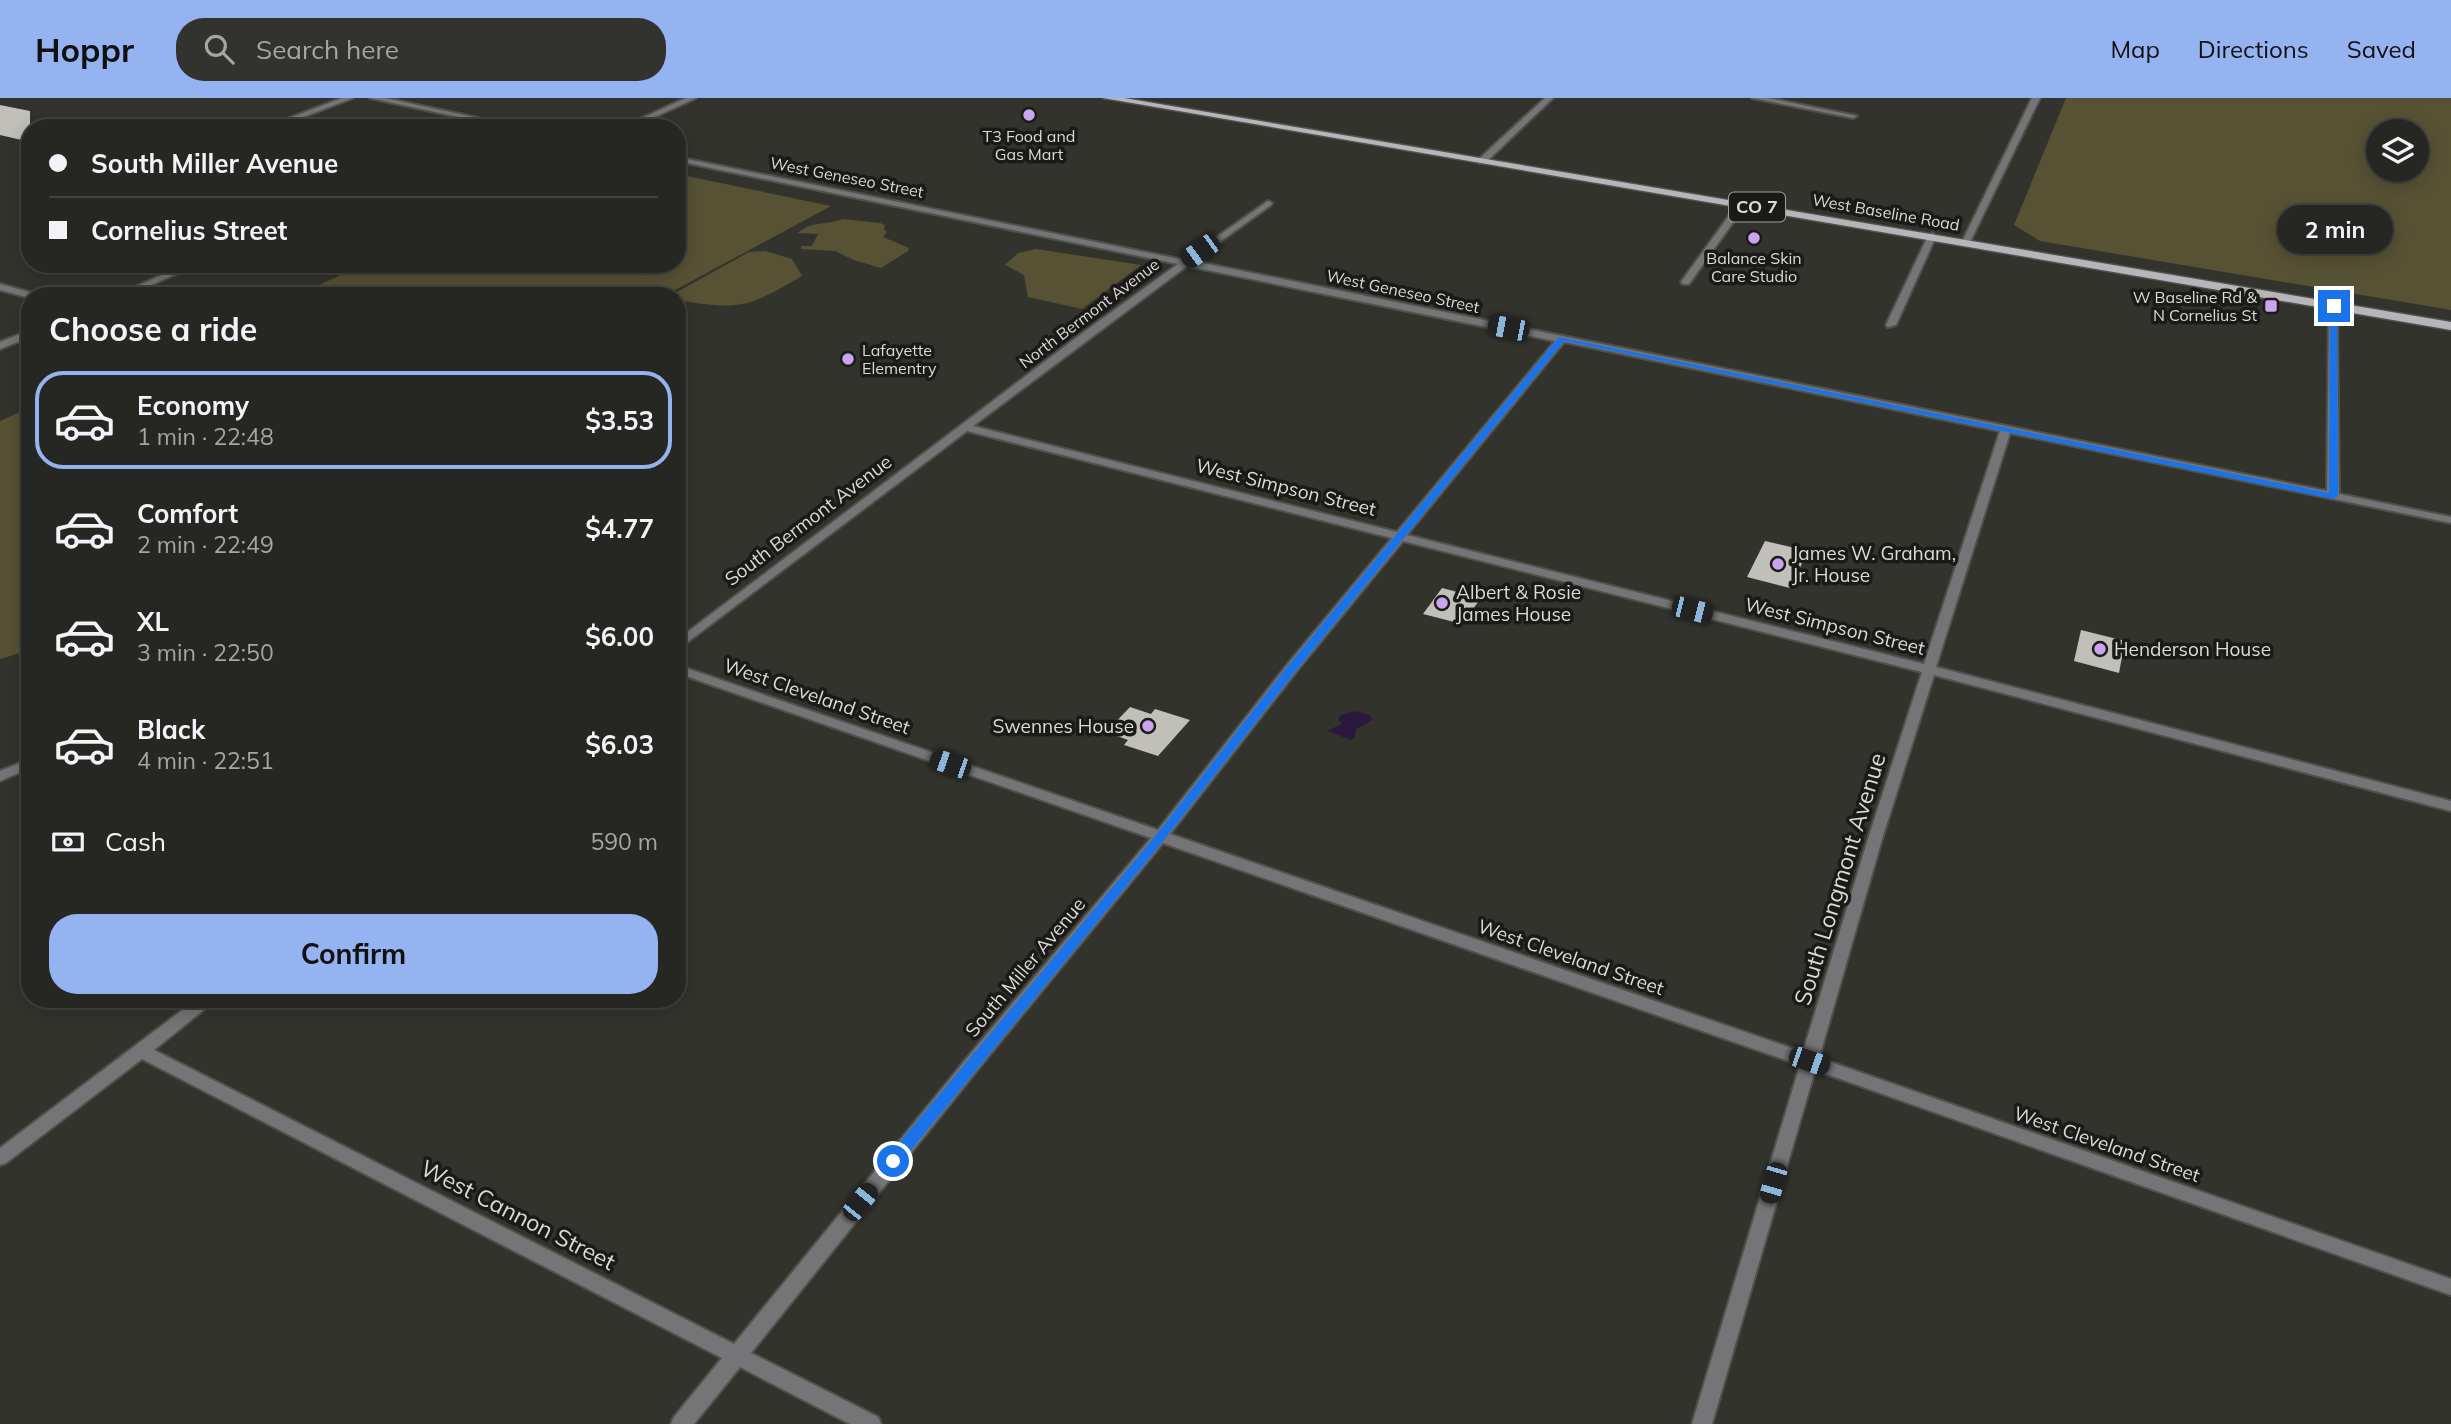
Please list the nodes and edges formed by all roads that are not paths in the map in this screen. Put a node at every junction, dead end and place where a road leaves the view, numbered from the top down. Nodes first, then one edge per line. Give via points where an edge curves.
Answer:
1 (349, 98) edge
2 (374, 98) edge
3 (692, 98) edge
4 (1108, 98) edge
5 (1549, 98) edge
6 (1756, 98) edge
7 (2036, 98) edge
8 (1853, 116) dead end
9 (292, 119) edge
10 (477, 119) edge
11 (644, 119) edge
12 (686, 161) edge
13 (1482, 161) junction
14 (1268, 203) dead end
15 (1742, 204) junction
16 (1932, 236) junction
17 (1966, 242) junction
18 (1185, 262) junction
19 (173, 273) edge
20 (1686, 282) dead end
21 (0, 287) edge
22 (140, 287) edge
23 (21, 293) edge
24 (2334, 306) junction
25 (1891, 325) dead end
26 (2451, 326) edge
27 (21, 337) edge
28 (1562, 338) junction
29 (0, 346) edge
30 (965, 427) junction
31 (2006, 429) junction
32 (2333, 496) junction
33 (2451, 520) edge
34 (1400, 535) junction
35 (686, 639) edge
36 (1931, 670) junction
37 (686, 672) edge
38 (21, 767) edge
39 (0, 776) edge
40 (2451, 806) edge
41 (1160, 837) junction
42 (197, 1008) edge
43 (141, 1051) junction
44 (1809, 1061) junction
45 (0, 1158) edge
46 (2451, 1287) edge
47 (737, 1355) junction
48 (681, 1424) edge
49 (871, 1424) edge
50 (1702, 1424) edge

1 - 9 street
2 - 10 street
3 - 11 street
4 - 13 main road, West Baseline Road / CO 7
5 - 13 street
6 - 8 street
7 - 17 street
12 - 18 street, West Geneseo Street
13 - 15 main road, West Baseline Road / CO 7
14 - 18 street, North Bermont Avenue
15 - 16 main road, West Baseline Road / CO 7
15 - 20 street
16 - 17 main road, West Baseline Road / CO 7
16 - 25 street
17 - 24 main road, West Baseline Road / CO 7
18 - 28 street, West Geneseo Street
18 - 30 street, North Bermont Avenue
19 - 22 street
21 - 23 street
24 - 26 main road, West Baseline Road / CO 7
24 - 32 street
27 - 29 street
28 - 31 street, West Geneseo Street
28 - 34 street, South Miller Avenue
30 - 34 street, West Simpson Street
30 - 35 street, South Bermont Avenue
31 - 32 street, West Geneseo Street
31 - 36 street, South Longmont Avenue
32 - 33 street, West Geneseo Street
34 - 36 street, West Simpson Street
34 - 41 street, South Miller Avenue
36 - 40 street, West Simpson Street
36 - 44 street, South Longmont Avenue via 1874,839
37 - 41 street, West Cleveland Street
38 - 39 street
41 - 44 street, West Cleveland Street
41 - 47 street, South Miller Avenue
42 - 43 street
43 - 45 street
43 - 47 street, West Cannon Street
44 - 46 street, West Cleveland Street
44 - 50 street, South Longmont Avenue
47 - 48 street, South Miller Avenue
47 - 49 street, West Cannon Street

